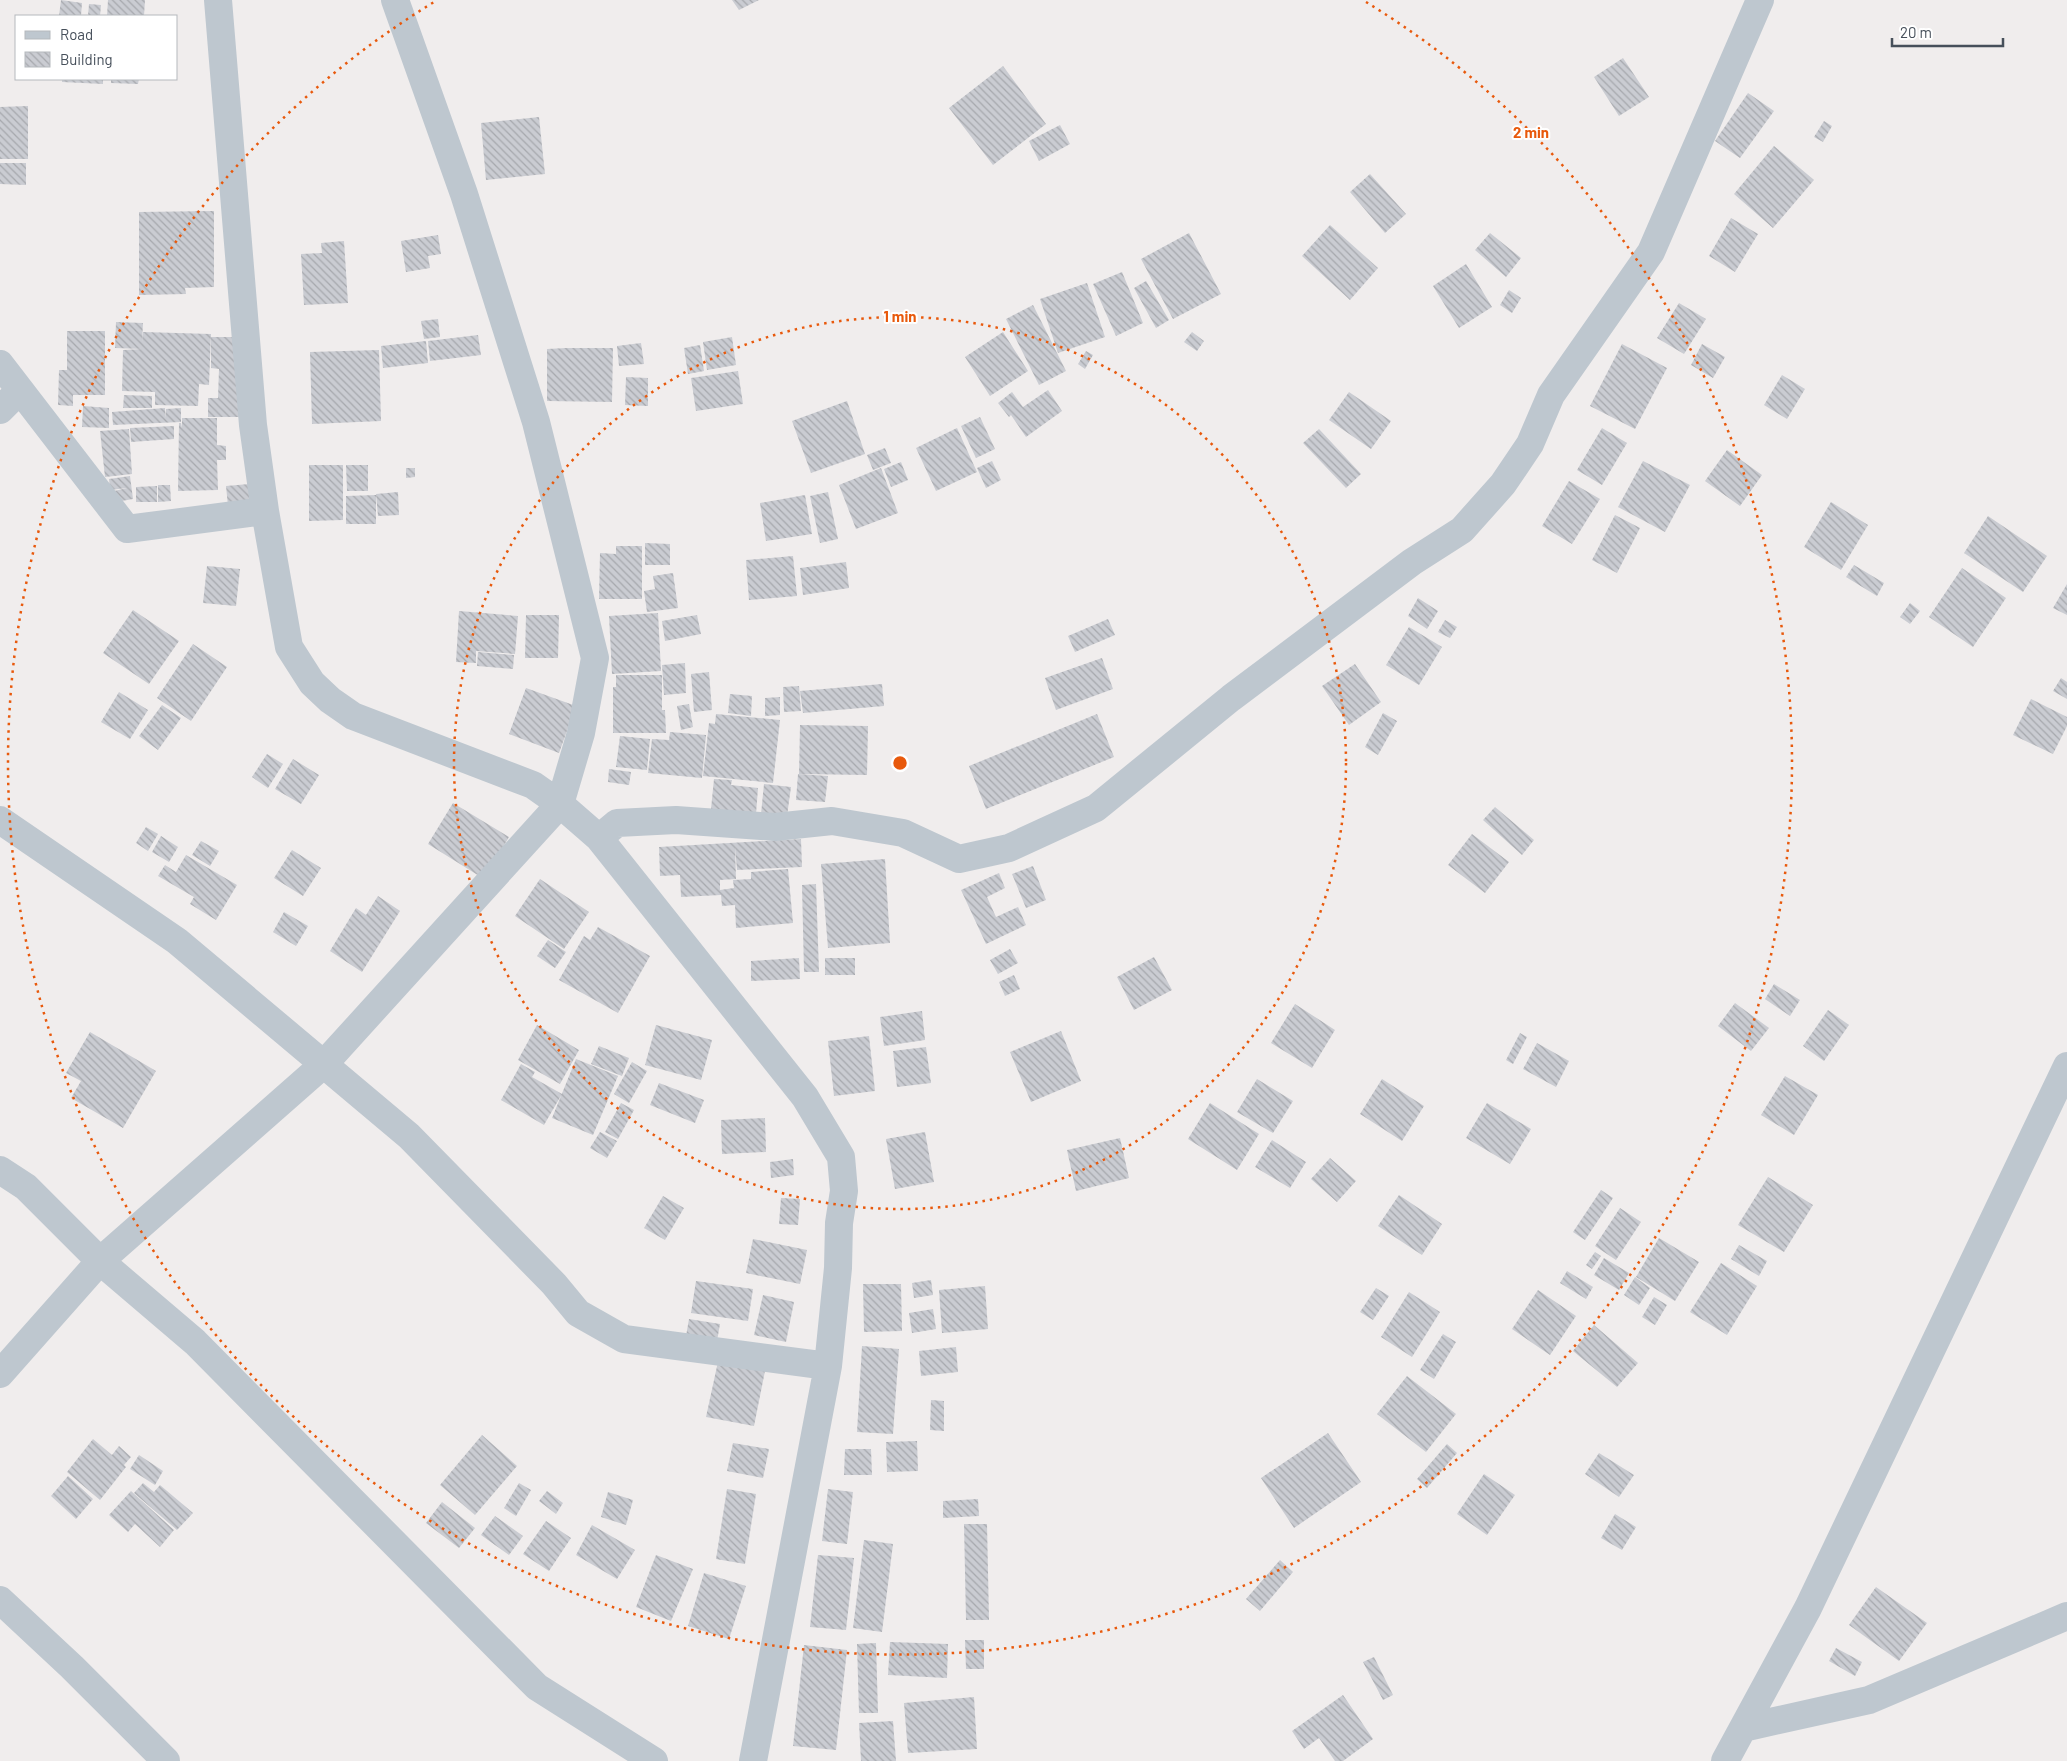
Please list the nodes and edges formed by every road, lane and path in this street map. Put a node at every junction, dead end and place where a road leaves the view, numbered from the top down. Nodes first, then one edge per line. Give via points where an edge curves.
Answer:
1 (218, 0) edge
2 (395, 0) edge
3 (1760, 0) edge
4 (0, 364) edge
5 (20, 390) junction
6 (0, 410) edge
7 (265, 511) junction
8 (560, 804) junction
9 (0, 820) edge
10 (599, 838) junction
11 (324, 1064) junction
12 (2067, 1066) edge
13 (0, 1170) edge
14 (100, 1261) junction
15 (828, 1366) junction
16 (0, 1374) edge
17 (0, 1600) edge
18 (2067, 1616) edge
19 (1743, 1728) junction
20 (166, 1761) edge
21 (654, 1761) edge
22 (753, 1761) edge
23 (1725, 1761) edge

1 - 7 street via 253,425
2 - 8 street via 464,194 536,422 595,658 581,733
3 - 10 street via 1651,252 1551,395 1530,444 1503,484 1462,530 1412,562 1247,686 1096,808 1009,848 959,859 903,833 832,821 775,827 676,820 617,824
4 - 5 street
5 - 6 street
5 - 7 street via 128,529
7 - 8 street via 290,647 312,683 353,716 533,785
8 - 10 street
8 - 11 street
9 - 11 street via 177,941
10 - 15 street via 805,1097 841,1157 844,1191
11 - 14 street
11 - 15 street via 409,1136 554,1284 578,1313 624,1339
12 - 19 street via 1808,1608
13 - 14 street via 26,1186
14 - 16 street
14 - 21 street via 195,1342 537,1687
15 - 22 street
17 - 20 street
18 - 19 street via 1869,1700
19 - 23 street

